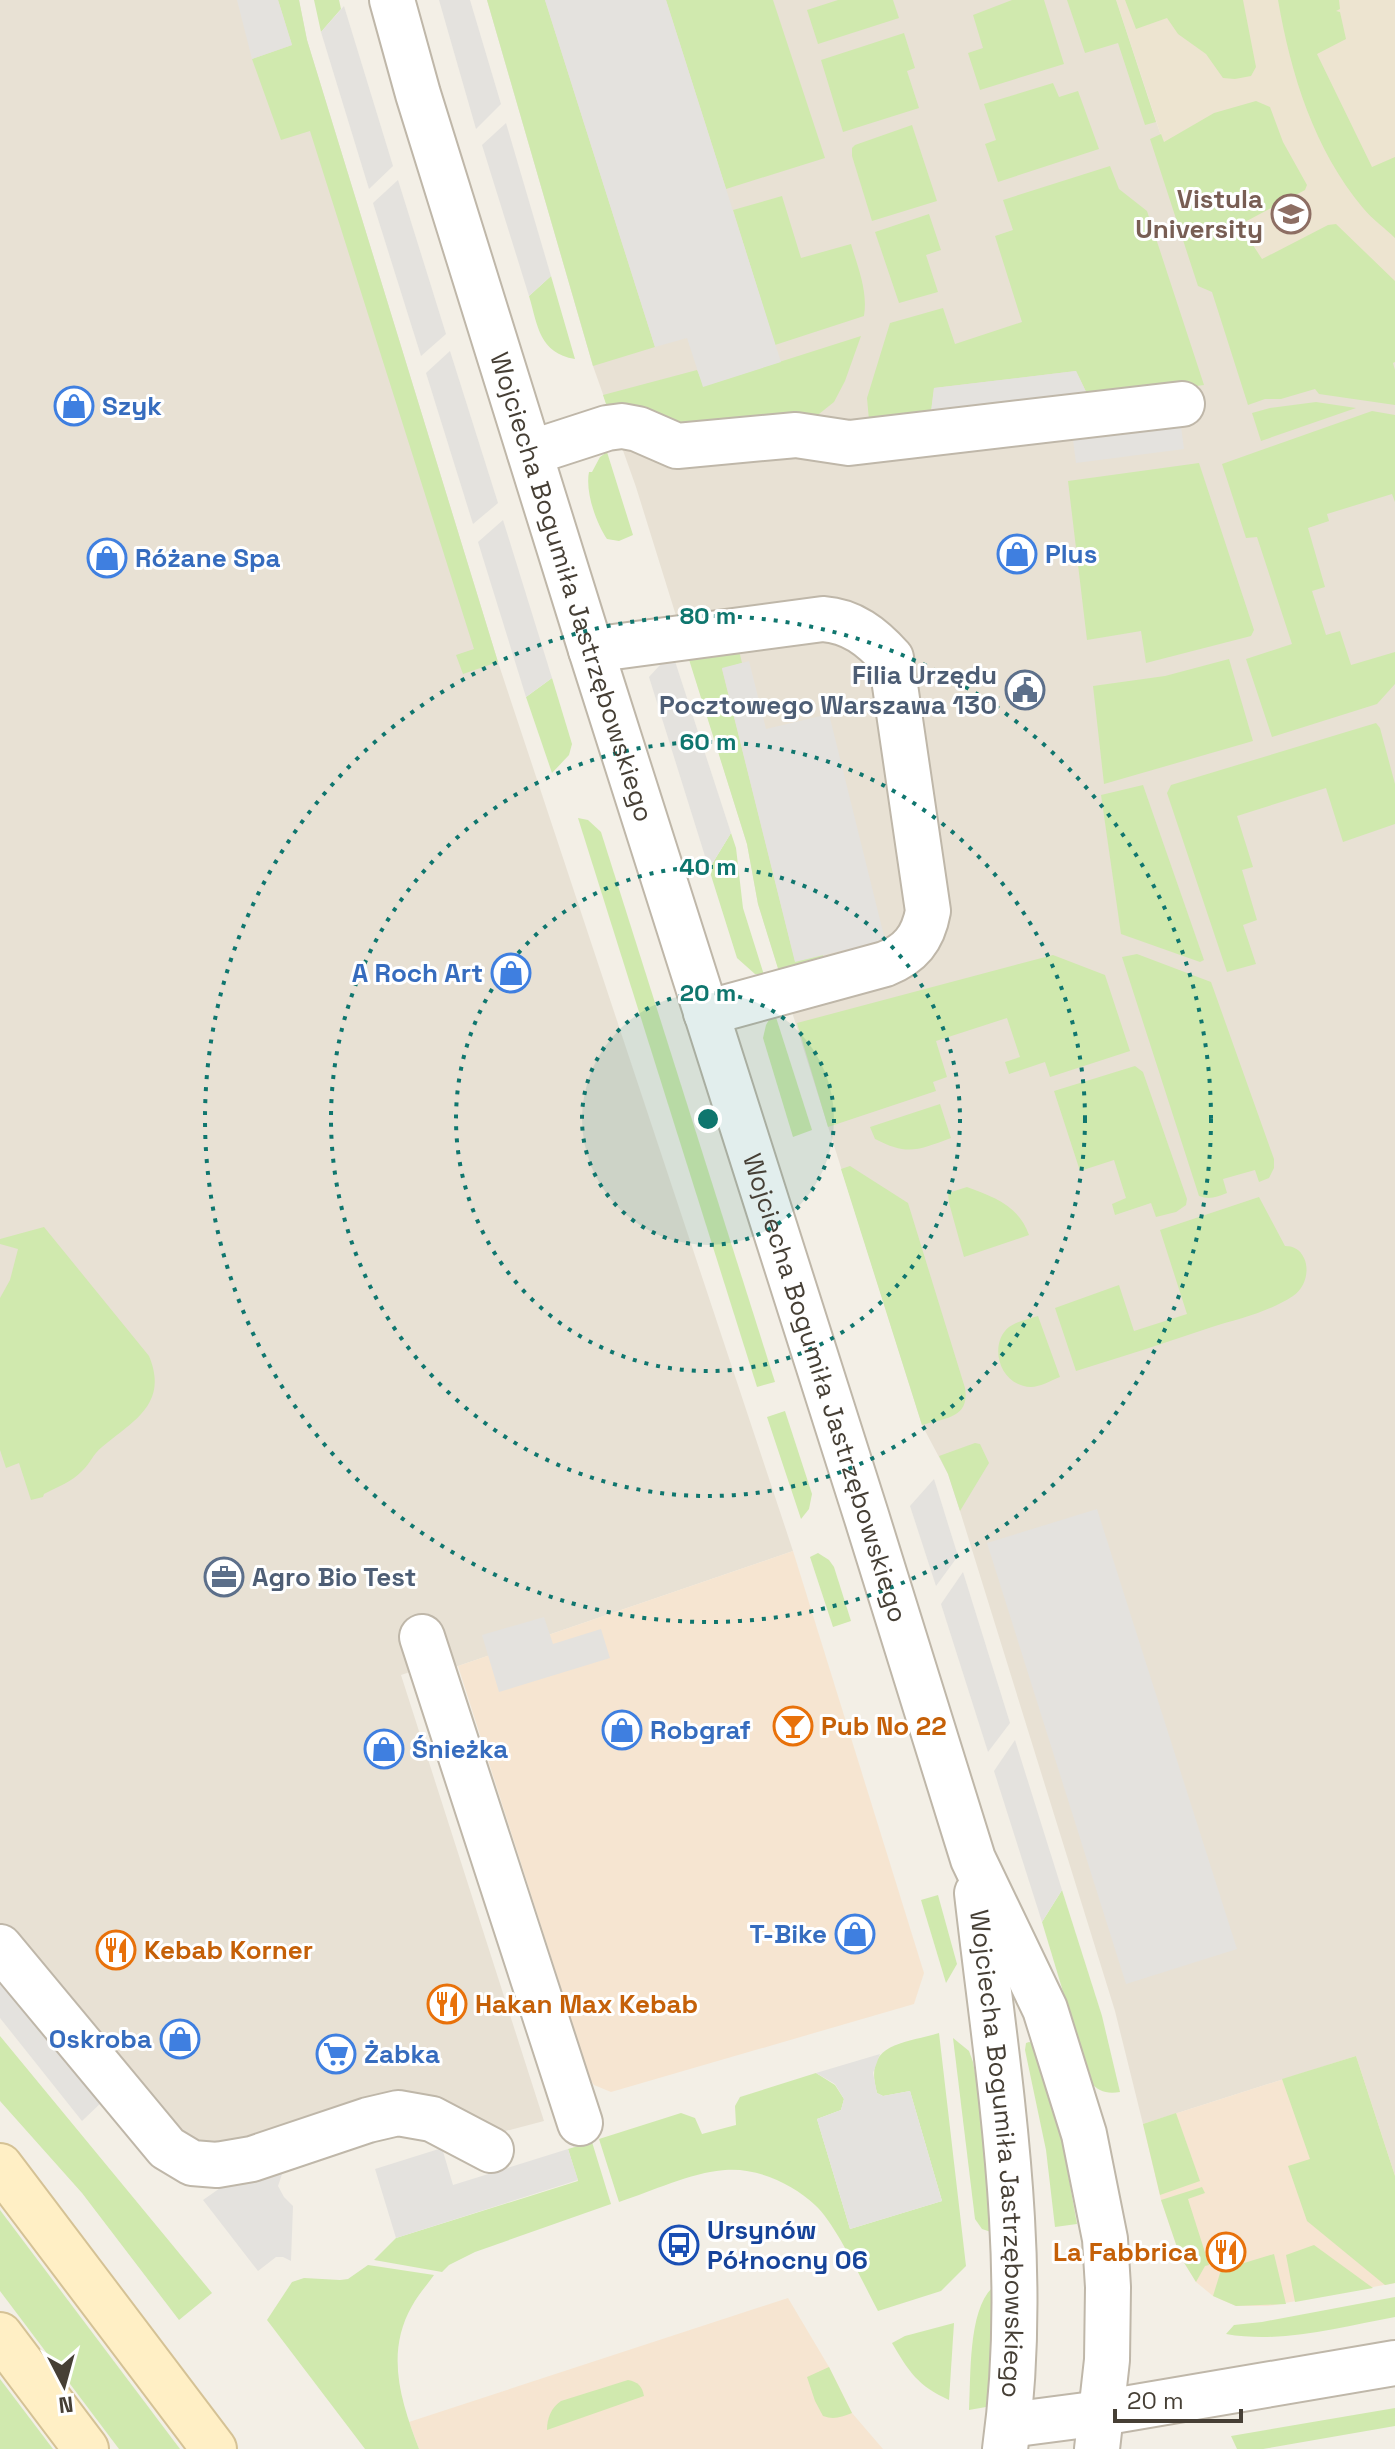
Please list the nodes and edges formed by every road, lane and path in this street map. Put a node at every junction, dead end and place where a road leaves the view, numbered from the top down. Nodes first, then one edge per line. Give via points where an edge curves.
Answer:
1 (392, 0) edge
2 (1182, 404) dead end
3 (530, 453) junction
4 (591, 650) junction
5 (706, 1013) junction
6 (422, 1637) dead end
7 (973, 1859) junction
8 (0, 1947) edge
9 (580, 2123) dead end
10 (491, 2150) dead end
11 (0, 2166) edge
12 (0, 2335) edge
13 (1395, 2363) edge
14 (1099, 2431) edge
15 (1007, 2437) edge
16 (86, 2449) edge
17 (214, 2449) edge

1 - 3 street, Wojciecha Bogumiła Jastrzębowskiego
2 - 3 street via 849,443 796,435 677,446 622,426
3 - 4 street, Wojciecha Bogumiła Jastrzębowskiego
4 - 5 street, Wojciecha Bogumiła Jastrzębowskiego
4 - 5 street via 823,619 856,628 891,658 928,911 918,940 910,951 885,964
5 - 7 street, Wojciecha Bogumiła Jastrzębowskiego
6 - 9 street
7 - 14 street, Wojciecha Bogumiła Jastrzębowskiego via 1045,2009 1084,2134 1105,2239 1108,2287
7 - 15 street, Wojciecha Bogumiła Jastrzębowskiego via 1013,2212 1016,2313
8 - 10 street via 167,2148 192,2163 252,2159 398,2113 432,2119
11 - 17 main road
12 - 16 main road
13 - 14 street
14 - 15 street

